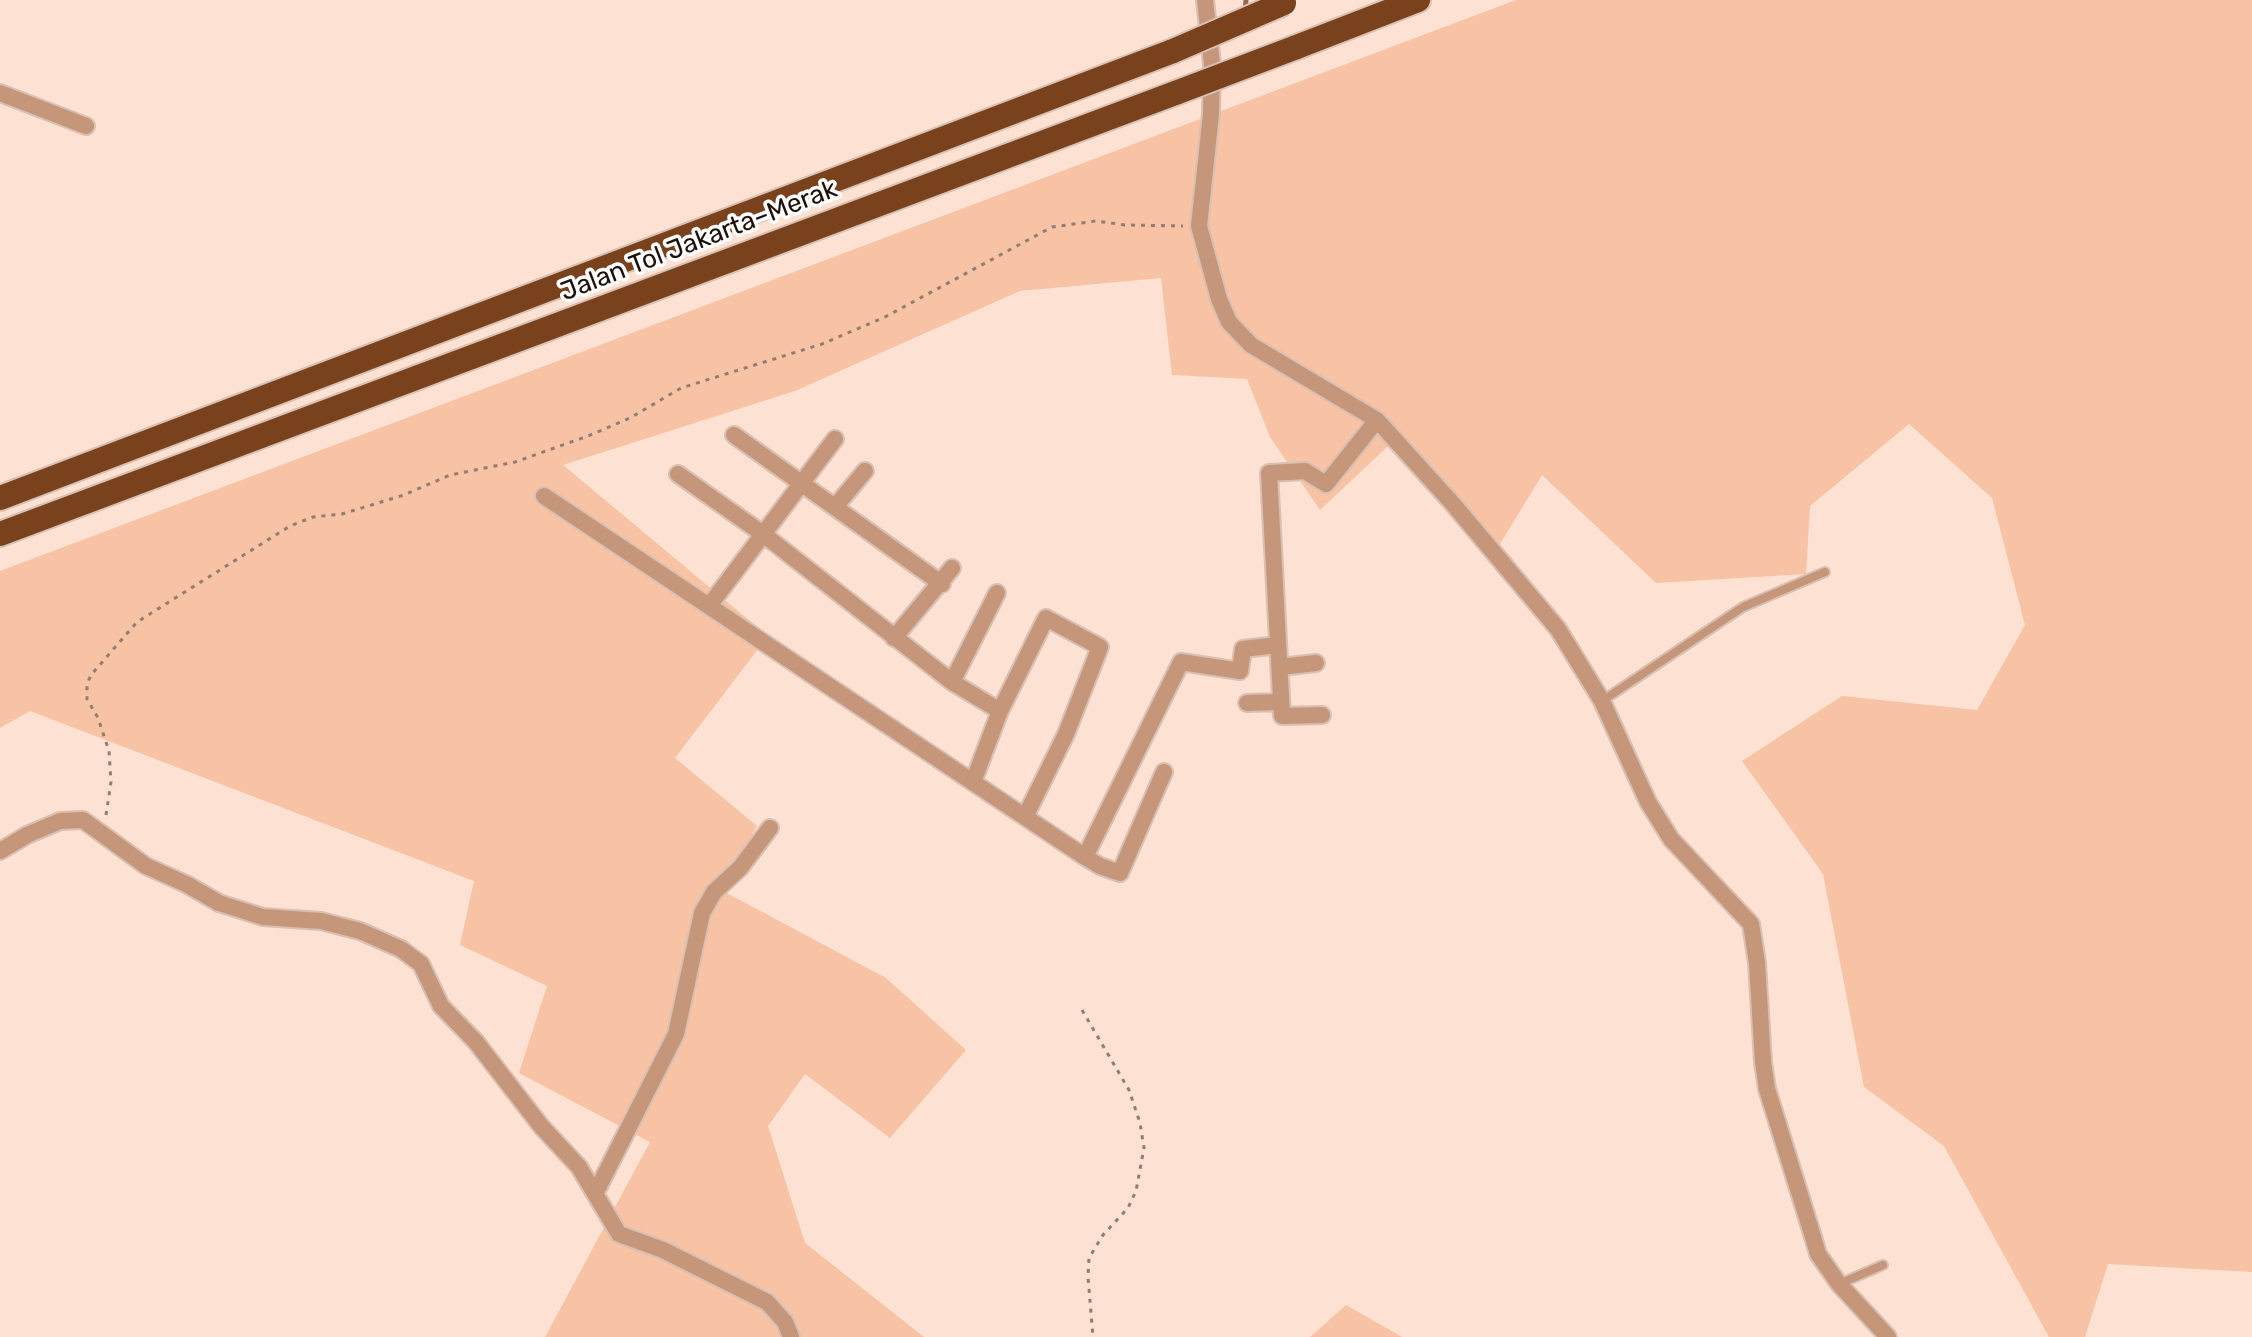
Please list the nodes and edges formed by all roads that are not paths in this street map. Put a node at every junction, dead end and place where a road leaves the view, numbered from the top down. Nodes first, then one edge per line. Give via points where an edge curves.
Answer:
1 (1205, 0) edge
2 (1418, 0) edge
3 (1288, 1) edge
4 (0, 93) edge
5 (86, 126) dead end
6 (1377, 420) junction
7 (734, 435) dead end
8 (835, 439) dead end
9 (865, 471) dead end
10 (678, 474) dead end
11 (801, 483) junction
12 (544, 496) dead end
13 (0, 498) edge
14 (835, 507) junction
15 (0, 534) edge
16 (763, 534) junction
17 (952, 568) dead end
18 (1825, 572) dead end
19 (942, 584) junction
20 (997, 593) dead end
21 (709, 606) junction
22 (894, 638) junction
23 (1278, 645) junction
24 (1316, 663) dead end
25 (1280, 667) junction
26 (952, 682) junction
27 (1602, 701) junction
28 (1281, 702) junction
29 (1247, 703) dead end
30 (1000, 711) junction
31 (1322, 715) dead end
32 (1164, 772) dead end
33 (973, 782) junction
34 (1025, 817) junction
35 (770, 828) dead end
36 (0, 851) edge
37 (1085, 857) junction
38 (595, 1194) junction
39 (1883, 1265) dead end
40 (1839, 1284) junction
41 (791, 1337) edge
42 (1888, 1337) edge

1 - 6 street via 1211,114 1199,226 1219,299 1229,322 1251,345
2 - 15 highway, Jalan Tol Jakarta–Merak, bridge
3 - 13 highway, Jalan Tol Jakarta–Merak, bridge via 1173,51
4 - 5 street
6 - 23 street via 1326,484 1305,471 1269,473
6 - 27 street via 1558,629
7 - 11 street
8 - 11 street
9 - 14 street
10 - 16 street
11 - 14 street
11 - 16 street
12 - 21 street
14 - 19 street
16 - 21 street
16 - 22 street
17 - 19 street
18 - 27 lane via 1743,607
19 - 22 street
20 - 26 street
21 - 33 street
22 - 26 street
23 - 25 street
23 - 37 street via 1243,649 1240,671 1181,662
24 - 25 street
25 - 28 street
26 - 30 street
27 - 40 street via 1648,802 1671,839 1751,924 1767,1089 1818,1254
28 - 29 street
28 - 31 street via 1282,716
30 - 33 street
30 - 34 street via 1046,618 1100,647 1066,734
32 - 37 street via 1120,873
33 - 34 street
34 - 37 street
35 - 38 street via 702,913 676,1034
36 - 38 street via 71,818 83,820 146,866 219,903 263,917 321,921 401,949 421,964 441,1006 579,1167
38 - 41 street via 619,1234 767,1302
39 - 40 lane
40 - 42 street

